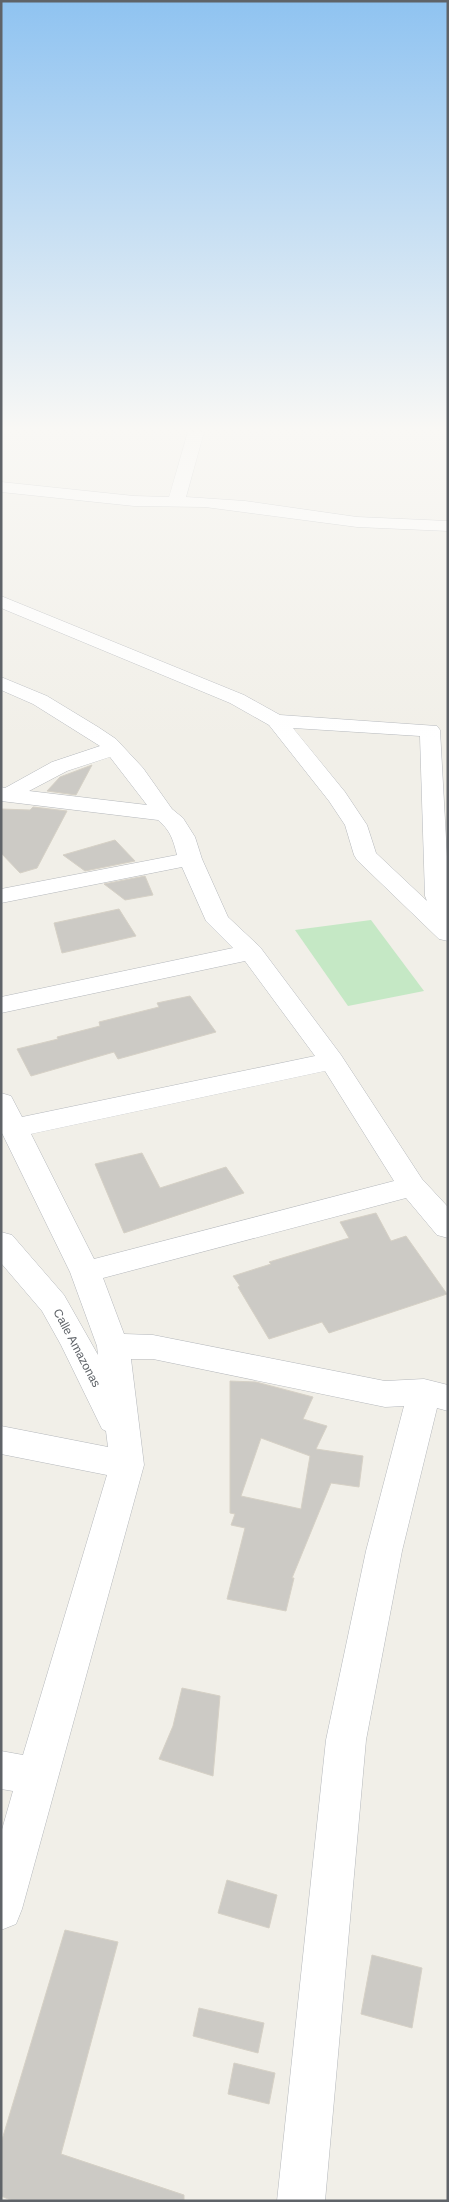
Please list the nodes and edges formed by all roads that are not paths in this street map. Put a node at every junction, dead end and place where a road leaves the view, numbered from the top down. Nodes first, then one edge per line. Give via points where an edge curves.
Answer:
1 (1, 601) edge
2 (1, 683) edge
3 (40, 700) junction
4 (1, 704) edge
5 (276, 721) junction
6 (115, 749) junction
7 (5, 795) edge
8 (164, 814) junction
9 (190, 859) junction
10 (1, 896) edge
11 (448, 923) edge
12 (448, 934) edge
13 (251, 952) junction
14 (1, 1005) edge
15 (332, 1060) junction
16 (1, 1102) edge
17 (16, 1128) junction
18 (412, 1186) junction
19 (448, 1227) edge
20 (1, 1243) edge
21 (85, 1272) junction
22 (112, 1346) junction
23 (436, 1395) edge
24 (1, 1440) edge
25 (125, 1451) junction
26 (19, 1774) edge
27 (1, 1910) edge
28 (301, 2201) edge

1 - 5 street via 237,699
2 - 3 street
3 - 4 street
3 - 6 street
5 - 11 street via 430,730 437,896
5 - 12 street via 337,797 356,826 365,855
6 - 7 street via 87,756
6 - 8 street
7 - 8 street
8 - 9 street via 184,837
9 - 10 street
9 - 13 street via 218,921
13 - 14 street
13 - 15 street
15 - 17 street
15 - 18 street
16 - 17 street
17 - 21 street
18 - 19 street
18 - 21 street
20 - 25 street, Calle Amazonas via 53,1303 76,1343
21 - 22 street
22 - 23 street via 153,1347 385,1394
22 - 25 street
23 - 28 street via 384,1551 346,1740
24 - 25 street
25 - 26 street
26 - 27 street

